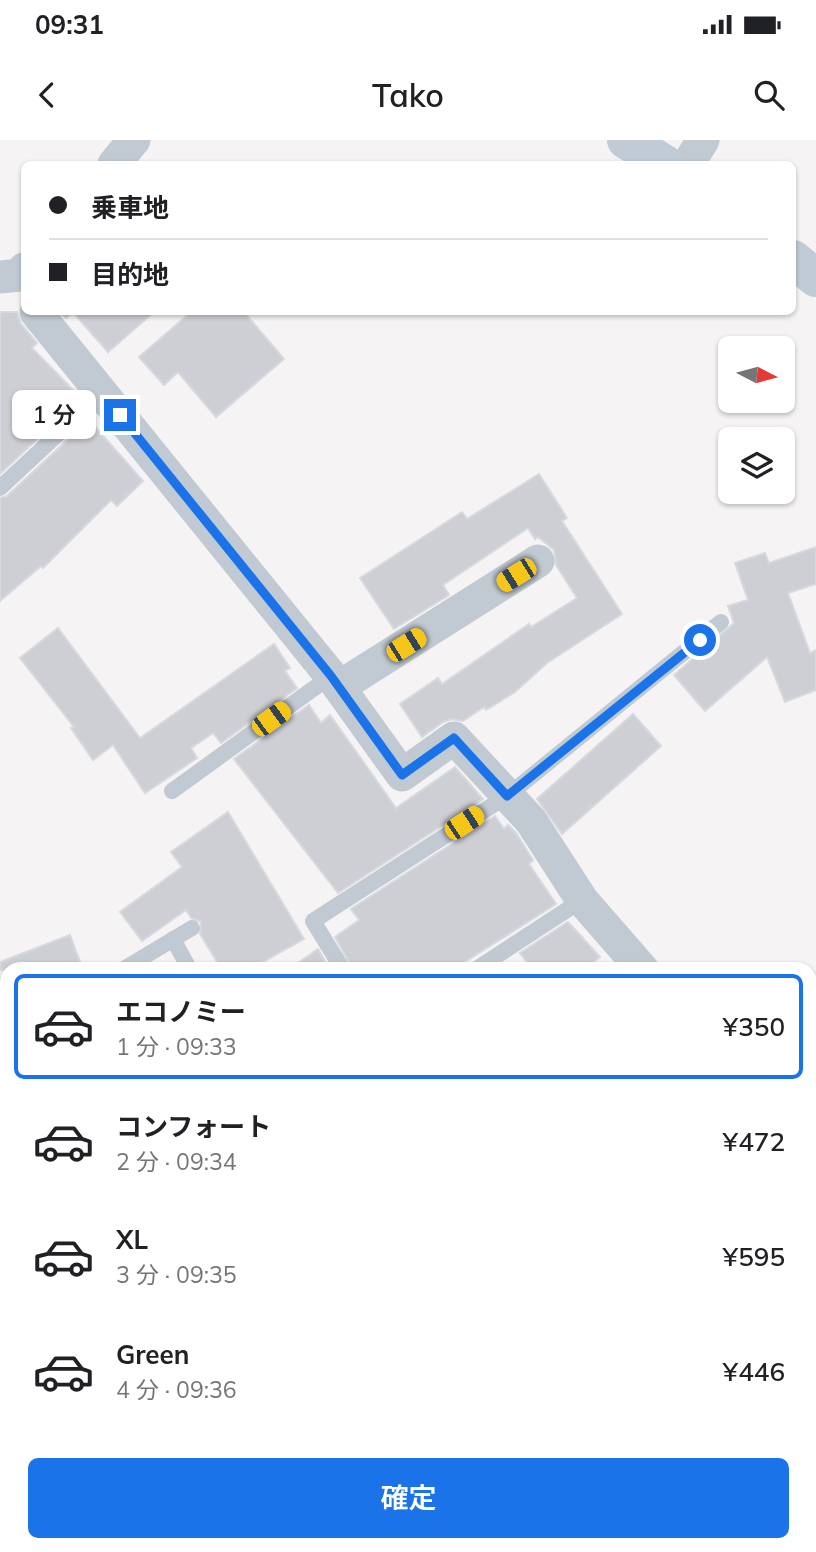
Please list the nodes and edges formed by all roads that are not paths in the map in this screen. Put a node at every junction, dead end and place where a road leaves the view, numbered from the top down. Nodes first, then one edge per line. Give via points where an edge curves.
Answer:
1 (626, 140) edge
2 (703, 140) edge
3 (660, 161) edge
4 (690, 161) edge
5 (796, 261) edge
6 (816, 278) edge
7 (38, 315) edge
8 (102, 393) junction
9 (0, 488) edge
10 (538, 561) dead end
11 (721, 622) dead end
12 (335, 682) junction
13 (172, 791) dead end
14 (507, 796) junction
15 (582, 900) junction
16 (192, 928) dead end
17 (173, 939) junction
18 (135, 962) edge
19 (186, 962) edge
20 (338, 962) edge
21 (487, 962) edge
22 (636, 962) edge

1 - 3 street
2 - 4 street
5 - 6 street
7 - 8 street
8 - 9 lane
8 - 12 street
10 - 12 street
11 - 14 lane
12 - 13 lane
12 - 14 street via 402,775 454,738
14 - 15 street via 531,821
14 - 20 lane via 313,921
15 - 21 lane
15 - 22 street
16 - 17 lane
17 - 18 lane
17 - 19 lane

